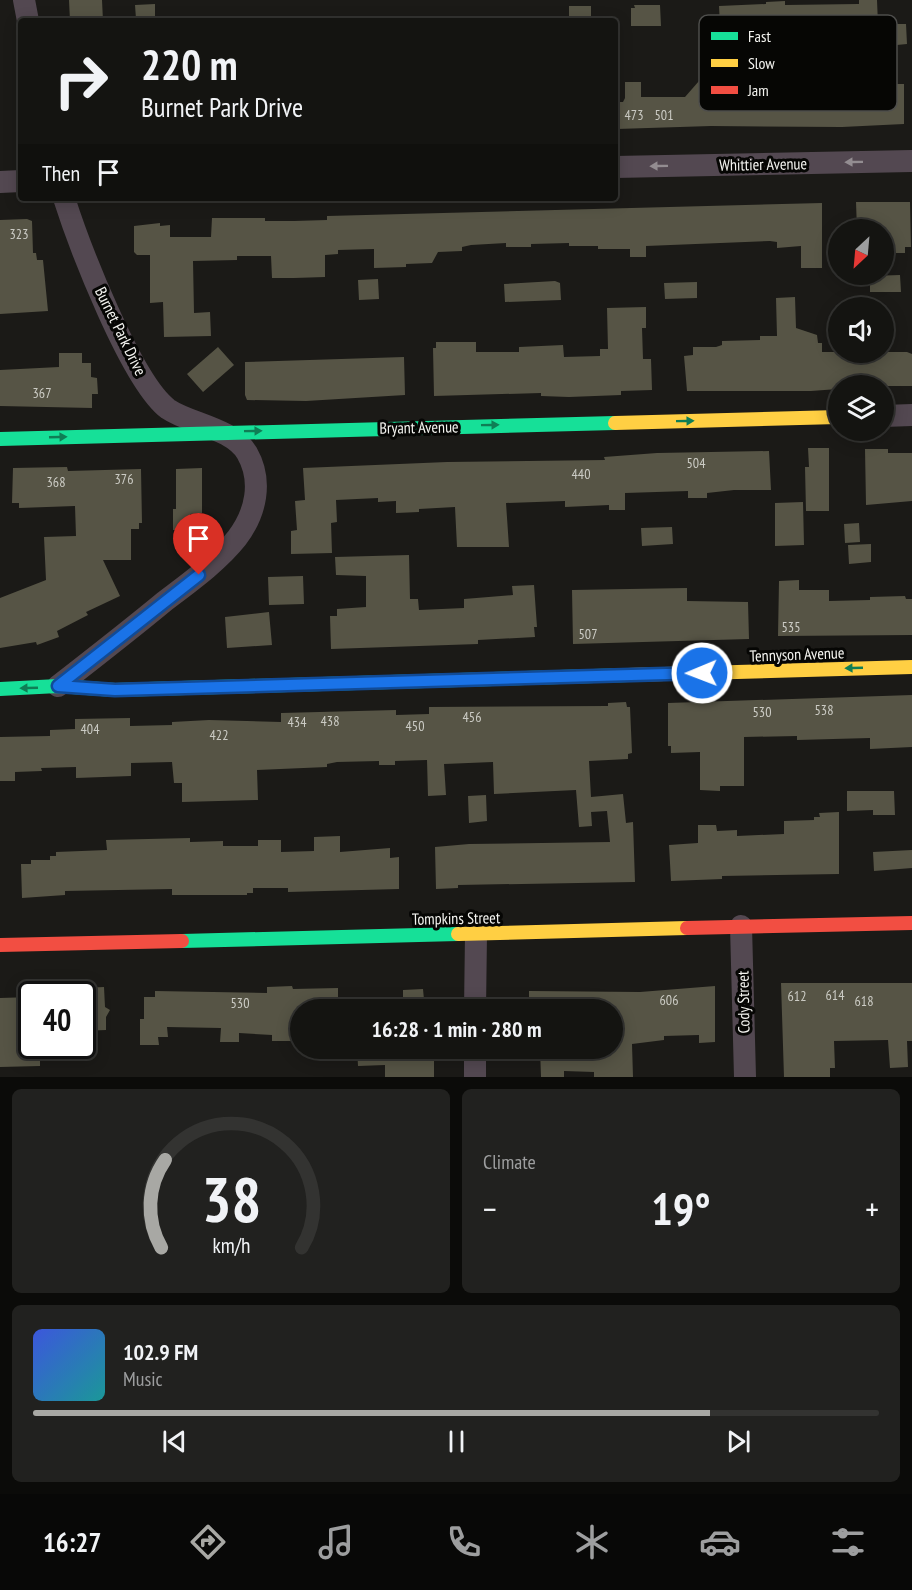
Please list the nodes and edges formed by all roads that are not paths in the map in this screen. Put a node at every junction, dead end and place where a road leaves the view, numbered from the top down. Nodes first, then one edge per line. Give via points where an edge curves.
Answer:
1 (24, 0) edge
2 (27, 18) edge
3 (912, 161) edge
4 (618, 167) edge
5 (18, 181) edge
6 (0, 182) edge
7 (64, 201) edge
8 (912, 415) edge
9 (894, 416) edge
10 (828, 417) edge
11 (220, 432) junction
12 (0, 439) edge
13 (912, 667) edge
14 (58, 686) junction
15 (0, 689) edge
16 (912, 923) edge
17 (741, 926) junction
18 (476, 934) junction
19 (0, 945) edge
20 (475, 999) edge
21 (475, 1059) edge
22 (475, 1077) edge
23 (745, 1077) edge

1 - 2 street
3 -> 4 street, Whittier Avenue
5 - 6 street
7 - 11 street, Burnet Park Drive via 118,333 147,383 168,408
8 - 9 street
11 -> 10 street, Bryant Avenue
12 -> 11 street, Bryant Avenue
11 - 14 street, Burnet Park Drive via 246,451 257,484 251,512 237,538 199,575
13 -> 14 street, Tennyson Avenue via 115,690
14 -> 15 street, Tennyson Avenue
16 - 17 street, Tompkins Street
17 - 18 street, Tompkins Street
17 - 23 street, Cody Street
18 - 19 street, Tompkins Street
18 - 20 street
21 - 22 street

